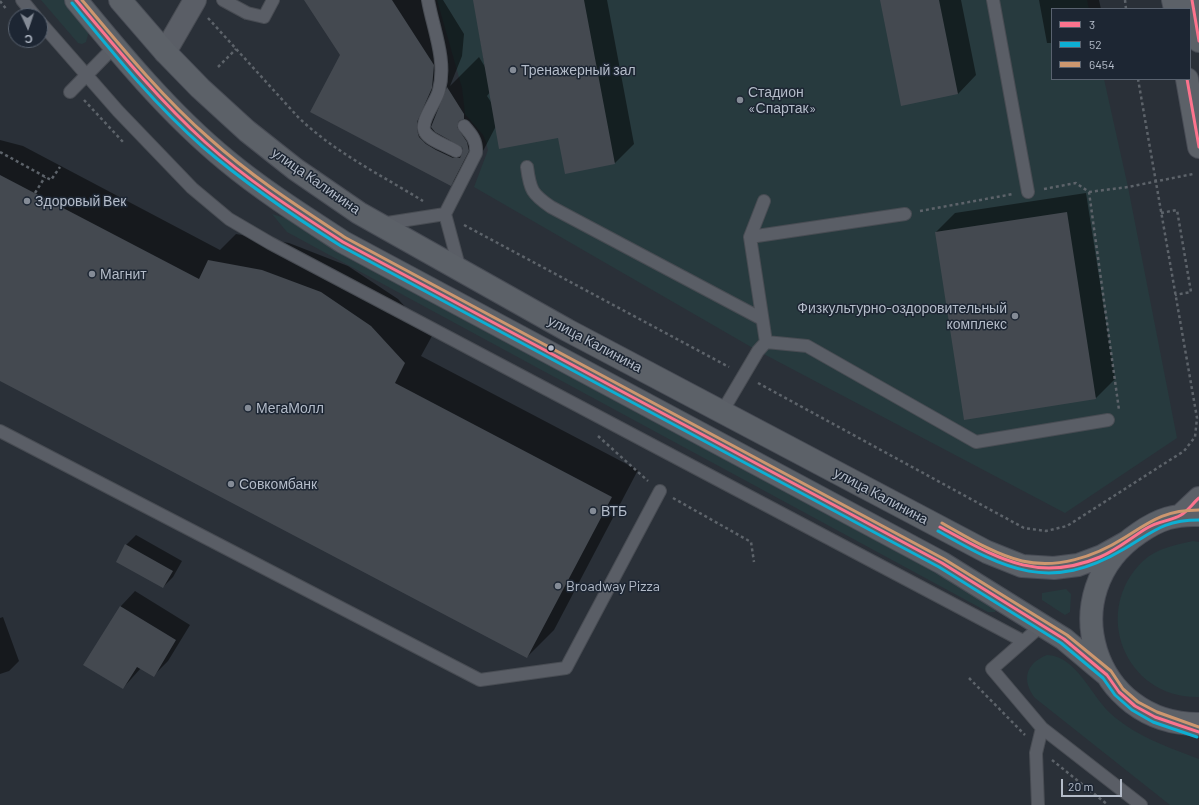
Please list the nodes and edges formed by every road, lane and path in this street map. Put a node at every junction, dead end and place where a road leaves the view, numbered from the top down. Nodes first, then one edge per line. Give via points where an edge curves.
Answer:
1 (22, 0) edge
2 (76, 0) edge
3 (120, 0) edge
4 (223, 0) edge
5 (273, 0) edge
6 (428, 0) edge
7 (993, 0) edge
8 (1192, 0) edge
9 (200, 7) edge
10 (28, 8) edge
11 (48, 31) edge
12 (1199, 41) edge
13 (115, 46) junction
14 (236, 49) junction
15 (165, 52) junction
16 (218, 67) dead end
17 (86, 76) junction
18 (1138, 80) edge
19 (1187, 80) edge
20 (70, 92) dead end
21 (464, 126) dead end
22 (1199, 148) edge
23 (456, 151) dead end
24 (0, 152) edge
25 (60, 167) dead end
26 (527, 167) dead end
27 (1193, 174) dead end
28 (45, 177) junction
29 (1156, 180) junction
30 (1028, 192) junction
31 (1089, 192) junction
32 (35, 193) dead end
33 (764, 201) dead end
34 (428, 204) dead end
35 (1161, 213) dead end
36 (445, 214) junction
37 (906, 214) joint
38 (379, 224) junction
39 (463, 224) dead end
40 (750, 237) junction
41 (460, 270) junction
42 (1175, 295) dead end
43 (762, 319) junction
44 (766, 342) junction
45 (734, 370) dead end
46 (722, 412) junction
47 (1108, 420) joint
48 (0, 431) edge
49 (660, 491) dead end
50 (1199, 498) edge
51 (699, 513) dead end
52 (1190, 515) edge
53 (1127, 542) junction
54 (754, 562) dead end
55 (1042, 625) junction
56 (1023, 641) junction
57 (1107, 675) junction
58 (969, 678) dead end
59 (1193, 727) edge
60 (1042, 728) junction
61 (1037, 747) junction
62 (1038, 805) edge
63 (1108, 805) edge
64 (1141, 805) edge

1 - 10 lane
2 - 13 main road, улица Калинина
3 - 15 main road, улица Калинина
4 - 5 lane via 247,13 264,16
6 - 23 lane via 439,48 441,83 424,129 429,137
7 - 30 lane
8 - 12 main road
9 - 14 path
9 - 15 street
11 - 17 lane
13 - 17 lane
13 - 55 main road, улица Калинина via 176,113 225,159 281,202 343,242 942,563
14 - 16 path
14 - 34 path via 312,130
15 - 38 main road, улица Калинина via 247,131 295,169
17 - 20 lane
17 - 56 lane via 192,188 229,219
18 - 29 path
19 - 22 main road
21 - 36 lane via 473,135 476,153
24 - 28 path
25 - 28 path via 51,180
26 - 43 lane via 530,186 536,196 551,207
27 - 29 path
28 - 32 path
29 - 31 path
30 - 31 path via 1076,183
30 - 37 path
31 - 47 path via 1120,406 1118,415
33 - 40 lane
35 - 42 path via 1177,210 1191,292
36 - 38 lane
36 - 41 lane
37 - 40 lane
38 - 41 main road, улица Калинина
39 - 45 path
40 - 43 lane
41 - 46 main road, улица Калинина via 566,330
43 - 44 lane
44 - 46 lane
44 - 47 lane via 807,346 976,442
46 - 53 main road, улица Калинина via 987,552 1022,566 1054,568 1078,564 1102,556
48 - 49 lane via 480,680 566,668
50 - 52 main road
51 - 54 path via 751,542
52 - 53 main road via 1153,524
53 - 57 main road via 1107,565 1096,590 1092,613 1092,634 1097,656
55 - 56 lane
55 - 57 main road, улица Калинина via 1064,639
56 - 60 lane via 992,669
57 - 59 main road via 1119,692 1135,706 1155,717
58 - 61 path
60 - 61 lane
60 - 64 lane
61 - 62 lane
61 - 63 path

